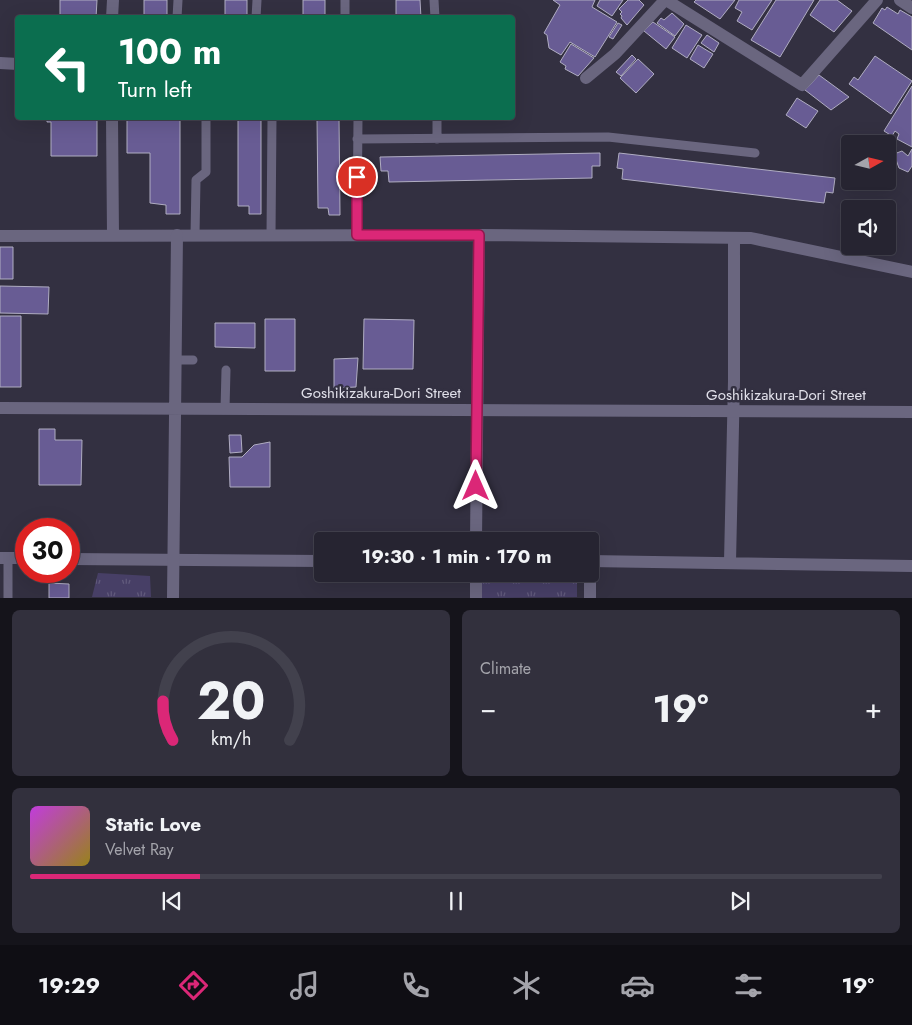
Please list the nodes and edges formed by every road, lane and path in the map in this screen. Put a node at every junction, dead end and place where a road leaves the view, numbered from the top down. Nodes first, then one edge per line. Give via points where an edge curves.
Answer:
1 (113, 0) edge
2 (178, 0) edge
3 (256, 0) edge
4 (345, 0) edge
5 (434, 0) edge
6 (665, 0) edge
7 (877, 0) edge
8 (900, 0) edge
9 (912, 8) edge
10 (112, 15) edge
11 (177, 15) edge
12 (256, 15) edge
13 (345, 15) edge
14 (435, 15) edge
15 (0, 63) edge
16 (15, 64) edge
17 (586, 78) dead end
18 (112, 120) edge
19 (206, 120) edge
20 (272, 120) edge
21 (358, 120) edge
22 (437, 120) edge
23 (357, 139) junction
24 (437, 139) junction
25 (755, 153) dead end
26 (113, 235) junction
27 (176, 235) junction
28 (195, 235) junction
29 (271, 235) junction
30 (357, 235) junction
31 (479, 235) junction
32 (0, 236) edge
33 (734, 239) junction
34 (912, 272) edge
35 (176, 360) junction
36 (193, 360) dead end
37 (226, 370) dead end
38 (0, 408) edge
39 (175, 409) junction
40 (226, 409) junction
41 (476, 410) junction
42 (733, 411) junction
43 (912, 412) edge
44 (476, 532) edge
45 (4, 558) edge
46 (80, 559) edge
47 (173, 560) junction
48 (314, 561) edge
49 (599, 561) edge
50 (730, 562) junction
51 (912, 566) edge
52 (476, 582) edge
53 (590, 582) edge
54 (8, 598) edge
55 (173, 598) edge
56 (476, 598) edge
57 (590, 598) edge

1 - 10 street
2 - 11 lane
3 - 12 lane
4 - 13 lane
5 - 14 lane
6 - 7 street via 802,85
6 - 17 street via 615,54
8 - 9 street
15 - 16 street
18 - 26 street
19 - 28 lane via 206,172 196,180
20 - 29 lane
21 - 23 lane
22 - 24 lane
23 - 24 lane
23 - 30 lane
24 - 25 lane via 608,137
26 - 27 street
26 - 32 street
27 - 28 street
27 - 35 street
28 - 29 street
29 - 30 street
30 - 31 street
31 - 33 street
31 - 41 street
33 - 34 street via 751,238
33 - 42 street
35 - 36 lane
35 - 39 street
37 - 40 lane
38 - 39 street, Goshikizakura-Dori Street
39 - 40 street, Goshikizakura-Dori Street
39 - 47 street
40 - 41 street, Goshikizakura-Dori Street
41 - 42 street, Goshikizakura-Dori Street
41 - 44 street
42 - 43 street, Goshikizakura-Dori Street
42 - 50 street
45 - 54 lane
46 - 47 street
47 - 48 street
47 - 55 street
49 - 50 street
50 - 51 street
52 - 56 street
53 - 57 street

